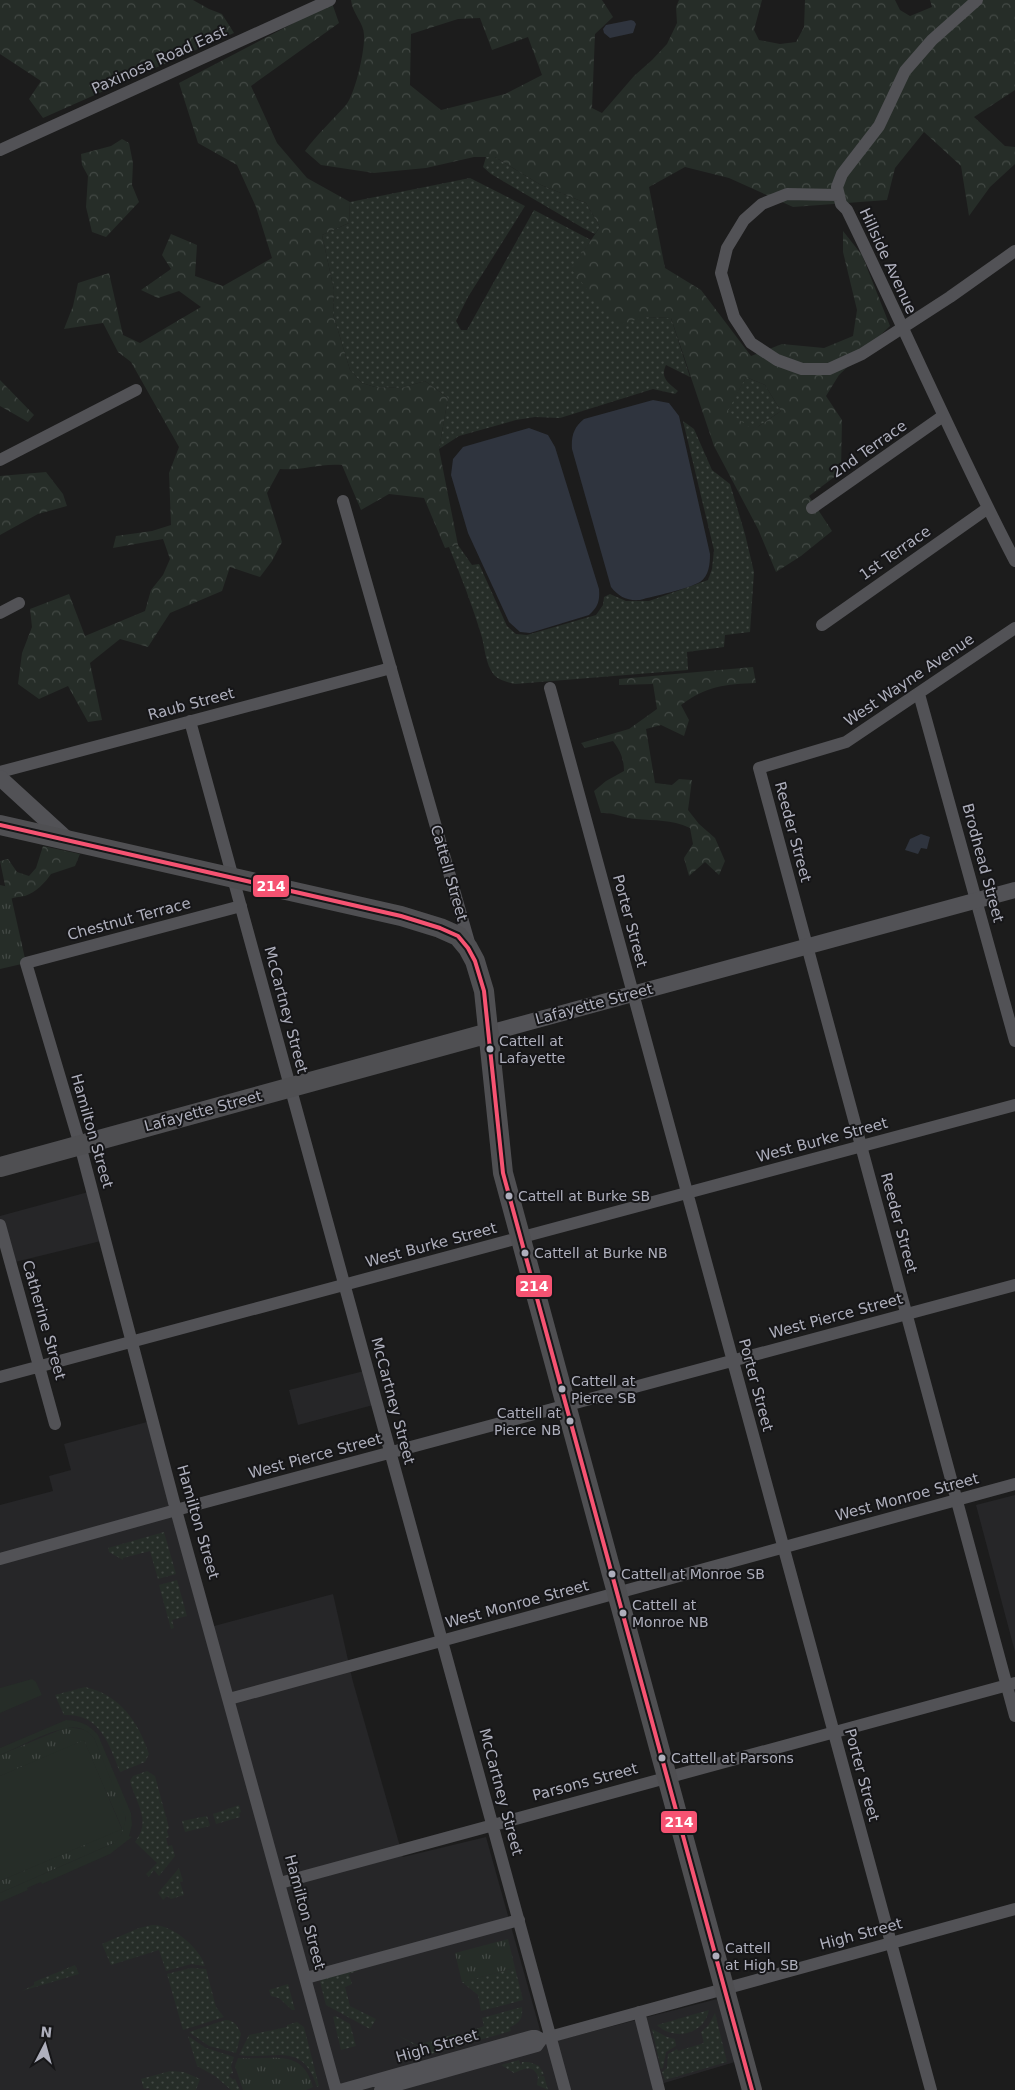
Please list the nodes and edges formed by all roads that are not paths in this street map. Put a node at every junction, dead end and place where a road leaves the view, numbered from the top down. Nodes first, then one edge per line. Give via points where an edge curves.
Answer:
1 (330, 0) edge
2 (977, 0) edge
3 (0, 150) edge
4 (839, 196) junction
5 (1015, 251) edge
6 (902, 328) junction
7 (136, 390) dead end
8 (943, 416) junction
9 (0, 460) edge
10 (343, 501) dead end
11 (812, 508) dead end
12 (988, 508) junction
13 (1015, 561) edge
14 (18, 603) dead end
15 (0, 613) edge
16 (822, 624) dead end
17 (1015, 628) edge
18 (391, 668) junction
19 (550, 688) dead end
20 (919, 694) junction
21 (190, 721) junction
22 (759, 768) joint
23 (0, 772) edge
24 (0, 778) edge
25 (0, 825) edge
26 (70, 842) junction
27 (234, 880) junction
28 (1015, 890) edge
29 (976, 901) junction
30 (241, 906) junction
31 (808, 947) junction
32 (474, 961) junction
33 (26, 963) joint
34 (633, 994) junction
35 (489, 1033) junction
36 (1015, 1040) edge
37 (291, 1087) junction
38 (1015, 1105) edge
39 (80, 1145) junction
40 (861, 1146) junction
41 (0, 1167) edge
42 (687, 1192) junction
43 (0, 1225) edge
44 (520, 1237) junction
45 (345, 1284) junction
46 (1015, 1285) edge
47 (906, 1314) junction
48 (132, 1342) junction
49 (733, 1360) junction
50 (40, 1366) junction
51 (0, 1377) edge
52 (566, 1405) junction
53 (55, 1424) dead end
54 (391, 1452) junction
55 (1015, 1484) edge
56 (957, 1501) junction
57 (176, 1510) junction
58 (784, 1548) junction
59 (0, 1559) edge
60 (617, 1594) junction
61 (442, 1641) junction
62 (1011, 1684) edge
63 (229, 1699) junction
64 (1015, 1716) edge
65 (834, 1732) junction
66 (667, 1777) junction
67 (493, 1824) junction
68 (280, 1882) junction
69 (1015, 1909) edge
70 (519, 1920) junction
71 (891, 1943) junction
72 (306, 1978) junction
73 (725, 1988) junction
74 (639, 2012) junction
75 (546, 2038) junction
76 (336, 2090) edge
77 (340, 2090) edge
78 (380, 2090) edge
79 (565, 2090) edge
80 (659, 2090) edge
81 (752, 2090) edge
82 (931, 2090) edge

1 - 3 street, Paxinosa Road East
2 - 4 street via 932,40 905,71 879,126 842,174 837,187
4 - 6 street, Hillside Avenue
4 - 6 street via 787,194 762,204 744,220 727,248 721,273 734,317 751,344 777,360 802,368 829,368 862,354
5 - 6 street
6 - 8 street, Hillside Avenue
7 - 9 street
8 - 11 street, 2nd Terrace
8 - 12 street, Hillside Avenue
10 - 18 street, Cattell Street
12 - 13 street, Hillside Avenue
12 - 16 street, 1st Terrace
14 - 15 street
17 - 20 street, West Wayne Avenue
18 - 21 street, Raub Street
18 - 32 street, Cattell Street
19 - 34 street, Porter Street
20 - 22 street, West Wayne Avenue via 846,742
20 - 29 street, Brodhead Street
21 - 23 street, Raub Street
21 - 27 street, McCartney Street
22 - 31 street, Reeder Street
24 - 26 street
25 - 26 main road
26 - 27 main road
27 - 30 street, McCartney Street
27 - 32 main road via 401,916 440,928 458,936
28 - 29 street, Lafayette Street
29 - 31 street, Lafayette Street
29 - 36 street, Brodhead Street
30 - 33 street, Chestnut Terrace
30 - 37 street, McCartney Street
31 - 34 street, Lafayette Street
31 - 40 street, Reeder Street
32 - 35 main road, Cattell Street via 484,991
33 - 39 street, Hamilton Street
34 - 35 street, Lafayette Street
34 - 42 street, Porter Street
35 - 37 main road, Lafayette Street
35 - 44 main road, Cattell Street via 503,1173
37 - 39 main road, Lafayette Street
37 - 45 street, McCartney Street
38 - 40 street, West Burke Street
39 - 41 main road, Lafayette Street
39 - 48 street, Hamilton Street
40 - 42 street, West Burke Street
40 - 47 street, Reeder Street
42 - 44 street, West Burke Street
42 - 49 street, Porter Street
43 - 50 street, Catherine Street
44 - 45 street, West Burke Street
44 - 52 main road, Cattell Street
45 - 48 street, West Burke Street
45 - 54 street, McCartney Street
46 - 47 street, West Pierce Street
47 - 49 street, West Pierce Street
47 - 56 street, Reeder Street
48 - 50 street, West Burke Street
48 - 57 street, Hamilton Street
49 - 52 street, West Pierce Street
49 - 58 street, Porter Street
50 - 51 street, West Burke Street
50 - 53 street, Catherine Street
52 - 54 street, West Pierce Street
52 - 60 main road, Cattell Street
54 - 57 street, West Pierce Street
54 - 61 street, McCartney Street
55 - 56 street, West Monroe Street
56 - 58 street, West Monroe Street
56 - 62 street, Reeder Street
57 - 59 street, West Pierce Street
57 - 63 street, Hamilton Street
58 - 60 street, West Monroe Street
58 - 65 street, Porter Street
60 - 61 street, West Monroe Street
60 - 66 main road, Cattell Street
61 - 63 street, West Monroe Street
61 - 67 street, McCartney Street
62 - 64 street, Reeder Street
62 - 65 street, Parsons Street
63 - 68 street, Hamilton Street
65 - 66 street, Parsons Street
65 - 71 street, Porter Street
66 - 67 street, Parsons Street
66 - 73 main road, Cattell Street
67 - 68 street, Parsons Street
67 - 70 street, McCartney Street
68 - 72 street, Hamilton Street
69 - 71 street, High Street
70 - 72 street
70 - 75 street, McCartney Street
71 - 73 street, High Street
71 - 82 street, Porter Street
72 - 76 street, Hamilton Street
73 - 74 street, High Street
73 - 81 main road, Cattell Street
74 - 75 street, High Street
74 - 80 street
75 - 77 street, High Street via 532,2036
75 - 78 street, High Street via 537,2046
75 - 79 street, McCartney Street

